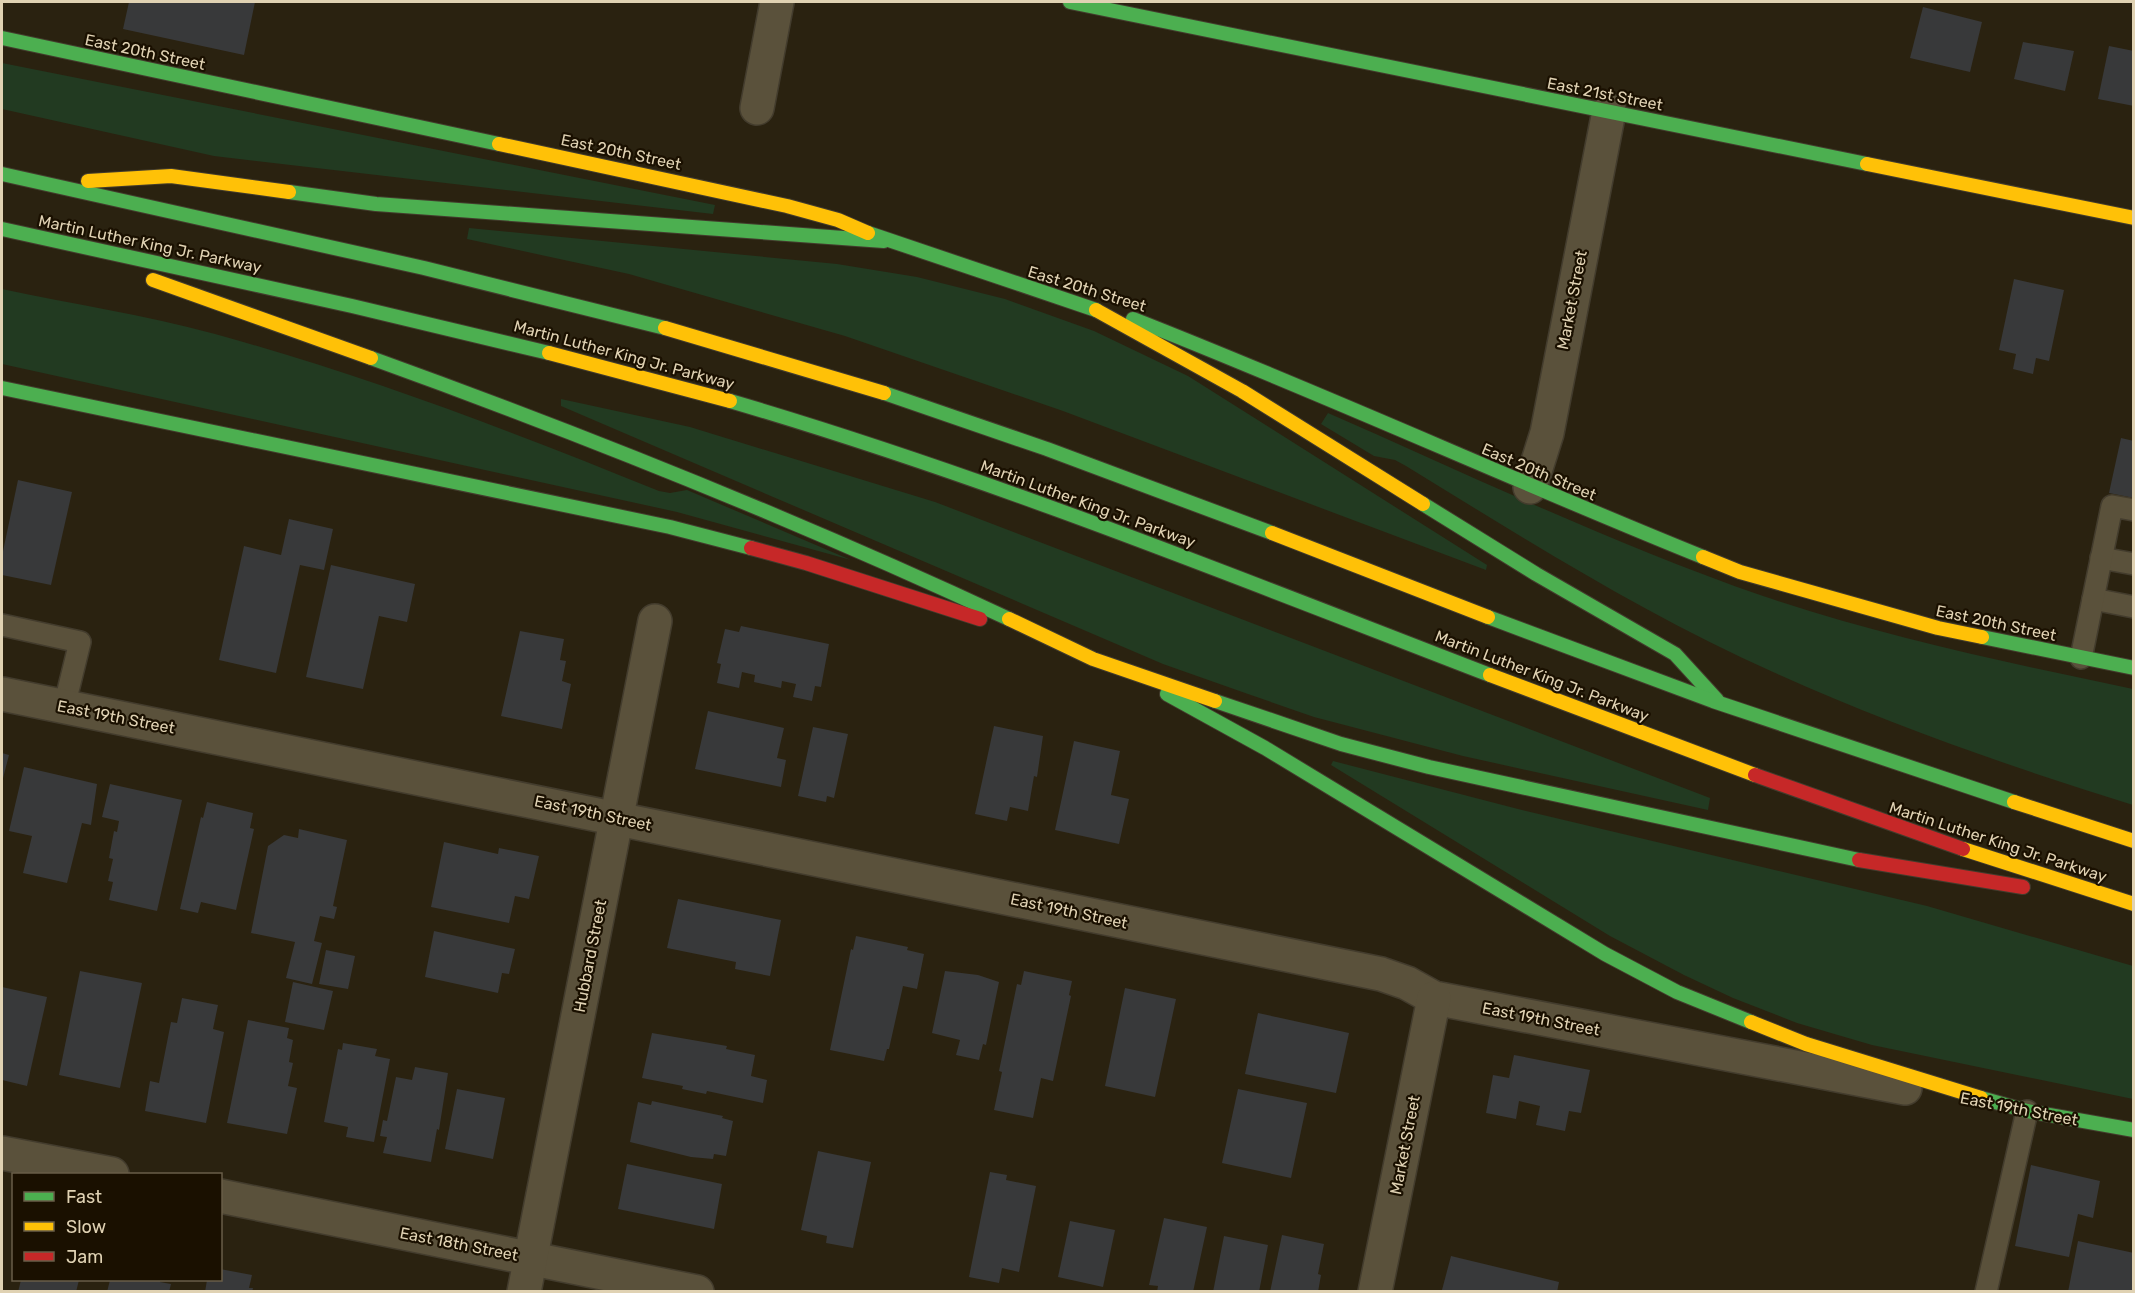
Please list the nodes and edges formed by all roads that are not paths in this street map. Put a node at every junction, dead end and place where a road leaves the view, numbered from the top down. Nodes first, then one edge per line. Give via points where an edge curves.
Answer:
1 (777, 2) edge
2 (1070, 2) edge
3 (2, 38) edge
4 (758, 108) dead end
5 (1609, 111) junction
6 (2, 174) edge
7 (47, 184) junction
8 (2133, 218) edge
9 (2, 229) edge
10 (19, 232) junction
11 (884, 241) junction
12 (1096, 310) junction
13 (2, 388) edge
14 (1530, 487) junction
15 (2133, 510) edge
16 (2101, 558) junction
17 (2133, 564) edge
18 (2093, 599) junction
19 (2133, 607) edge
20 (655, 621) dead end
21 (2, 625) edge
22 (2081, 658) junction
23 (1093, 659) junction
24 (2133, 668) edge
25 (2, 694) edge
26 (1720, 704) junction
27 (64, 707) junction
28 (617, 818) junction
29 (2133, 841) edge
30 (2133, 905) edge
31 (1434, 998) junction
32 (2027, 1110) junction
33 (2133, 1130) edge
34 (2, 1153) edge
35 (107, 1173) edge
36 (222, 1196) edge
37 (531, 1258) junction
38 (524, 1292) edge
39 (697, 1292) edge
40 (1376, 1292) edge
41 (1986, 1292) edge

1 - 4 street
2 - 5 main road, East 21st Street
3 - 11 main road, East 20th Street via 736,193 838,219
5 - 8 main road, East 21st Street
5 - 14 street, Market Street via 1547,433
6 - 7 main road
7 - 11 main road via 171,176 376,204
7 - 26 main road via 515,288 836,377 1082,462
9 - 10 main road, Martin Luther King Jr. Parkway
10 - 23 main road via 551,423 865,554
10 - 30 main road, Martin Luther King Jr. Parkway via 542,349 804,423 1040,503 1840,807
11 - 12 main road, East 20th Street
12 - 14 main road, East 20th Street via 1126,316 1261,369
12 - 26 main road via 1242,391 1536,574 1676,654
13 - 23 main road via 712,537 905,593
14 - 22 main road, East 20th Street via 1700,557 1784,586 1938,628
15 - 16 lane via 2112,506
16 - 17 lane
16 - 18 lane
18 - 19 lane
18 - 22 lane
20 - 28 street, Hubbard Street
21 - 27 lane via 80,642
22 - 24 main road, East 20th Street
23 - 30 main road via 1341,744 1430,767 1818,853
23 - 32 main road via 1265,748 1605,954 1677,992 1806,1044
25 - 27 street, East 19th Street
26 - 29 main road
27 - 28 street, East 19th Street
28 - 31 street, East 19th Street via 1381,974
28 - 37 street, Hubbard Street
31 - 32 street, East 19th Street
31 - 40 street, Market Street
32 - 33 main road, East 19th Street
32 - 41 lane
34 - 35 street
36 - 37 street, East 18th Street
37 - 38 street, Hubbard Street
37 - 39 street, East 18th Street

